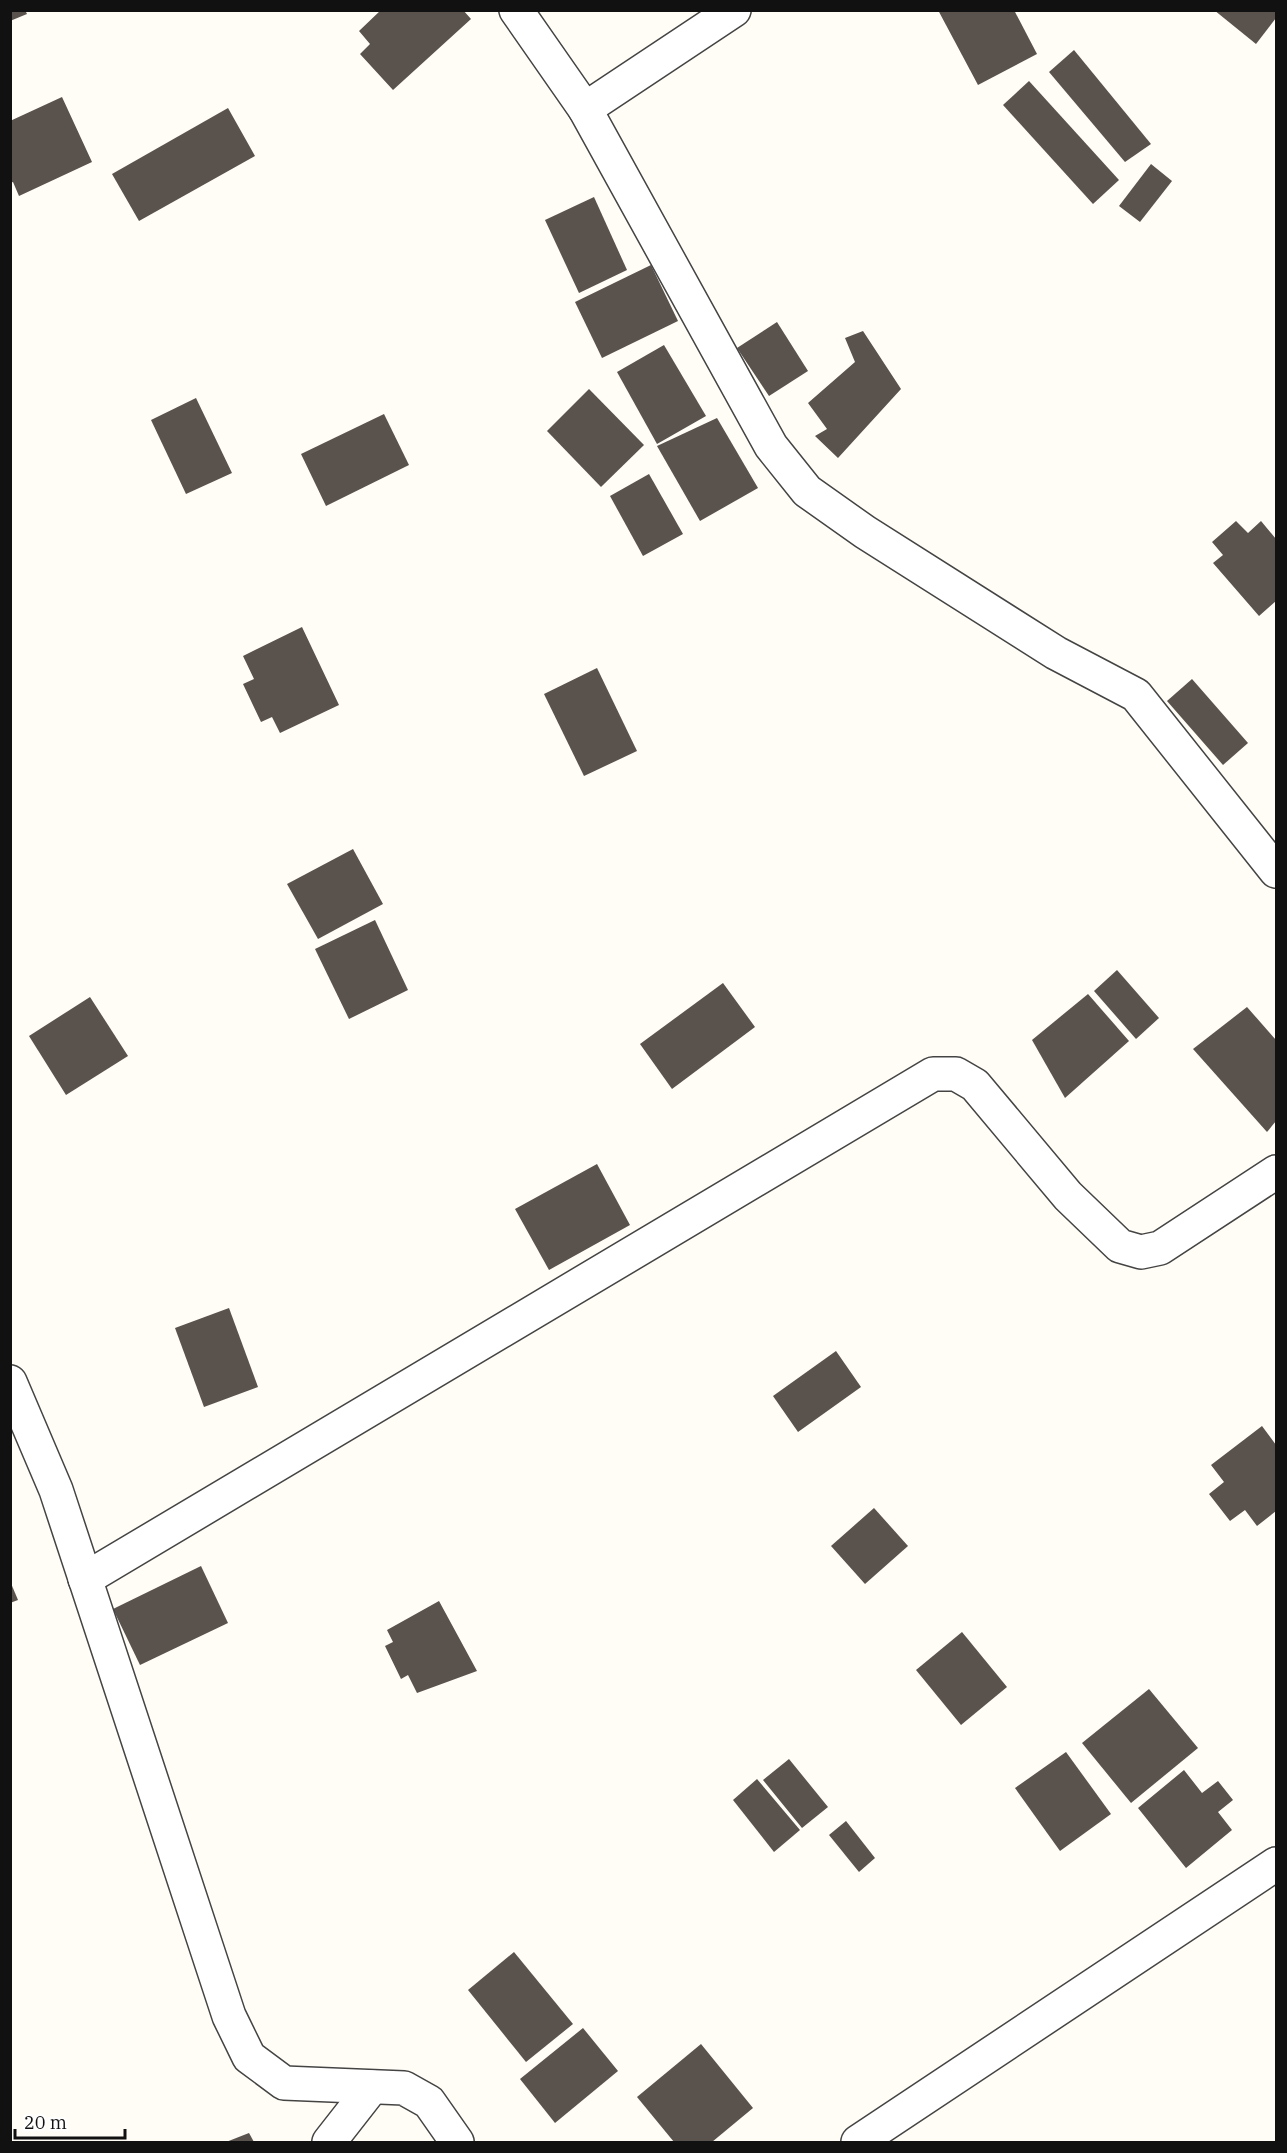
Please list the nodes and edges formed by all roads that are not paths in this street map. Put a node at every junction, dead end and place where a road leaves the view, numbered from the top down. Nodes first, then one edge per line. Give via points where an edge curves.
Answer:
1 (516, 10) edge
2 (734, 10) edge
3 (585, 109) junction
4 (1276, 871) edge
5 (1276, 1172) edge
6 (10, 1382) edge
7 (85, 1579) junction
8 (1276, 1864) edge
9 (372, 2087) junction
10 (329, 2142) edge
11 (457, 2142) edge
12 (858, 2142) edge

1 - 3 street
2 - 3 street
3 - 4 street via 771,446 807,491 1056,653 1136,695
5 - 7 street via 1160,1248 1141,1252 1130,1249 1120,1246 1068,1196 975,1085 956,1074 933,1074
6 - 7 street via 56,1490
7 - 9 street via 229,2016 249,2057 284,2083
8 - 12 street
9 - 10 street
9 - 11 street via 404,2088 429,2102

